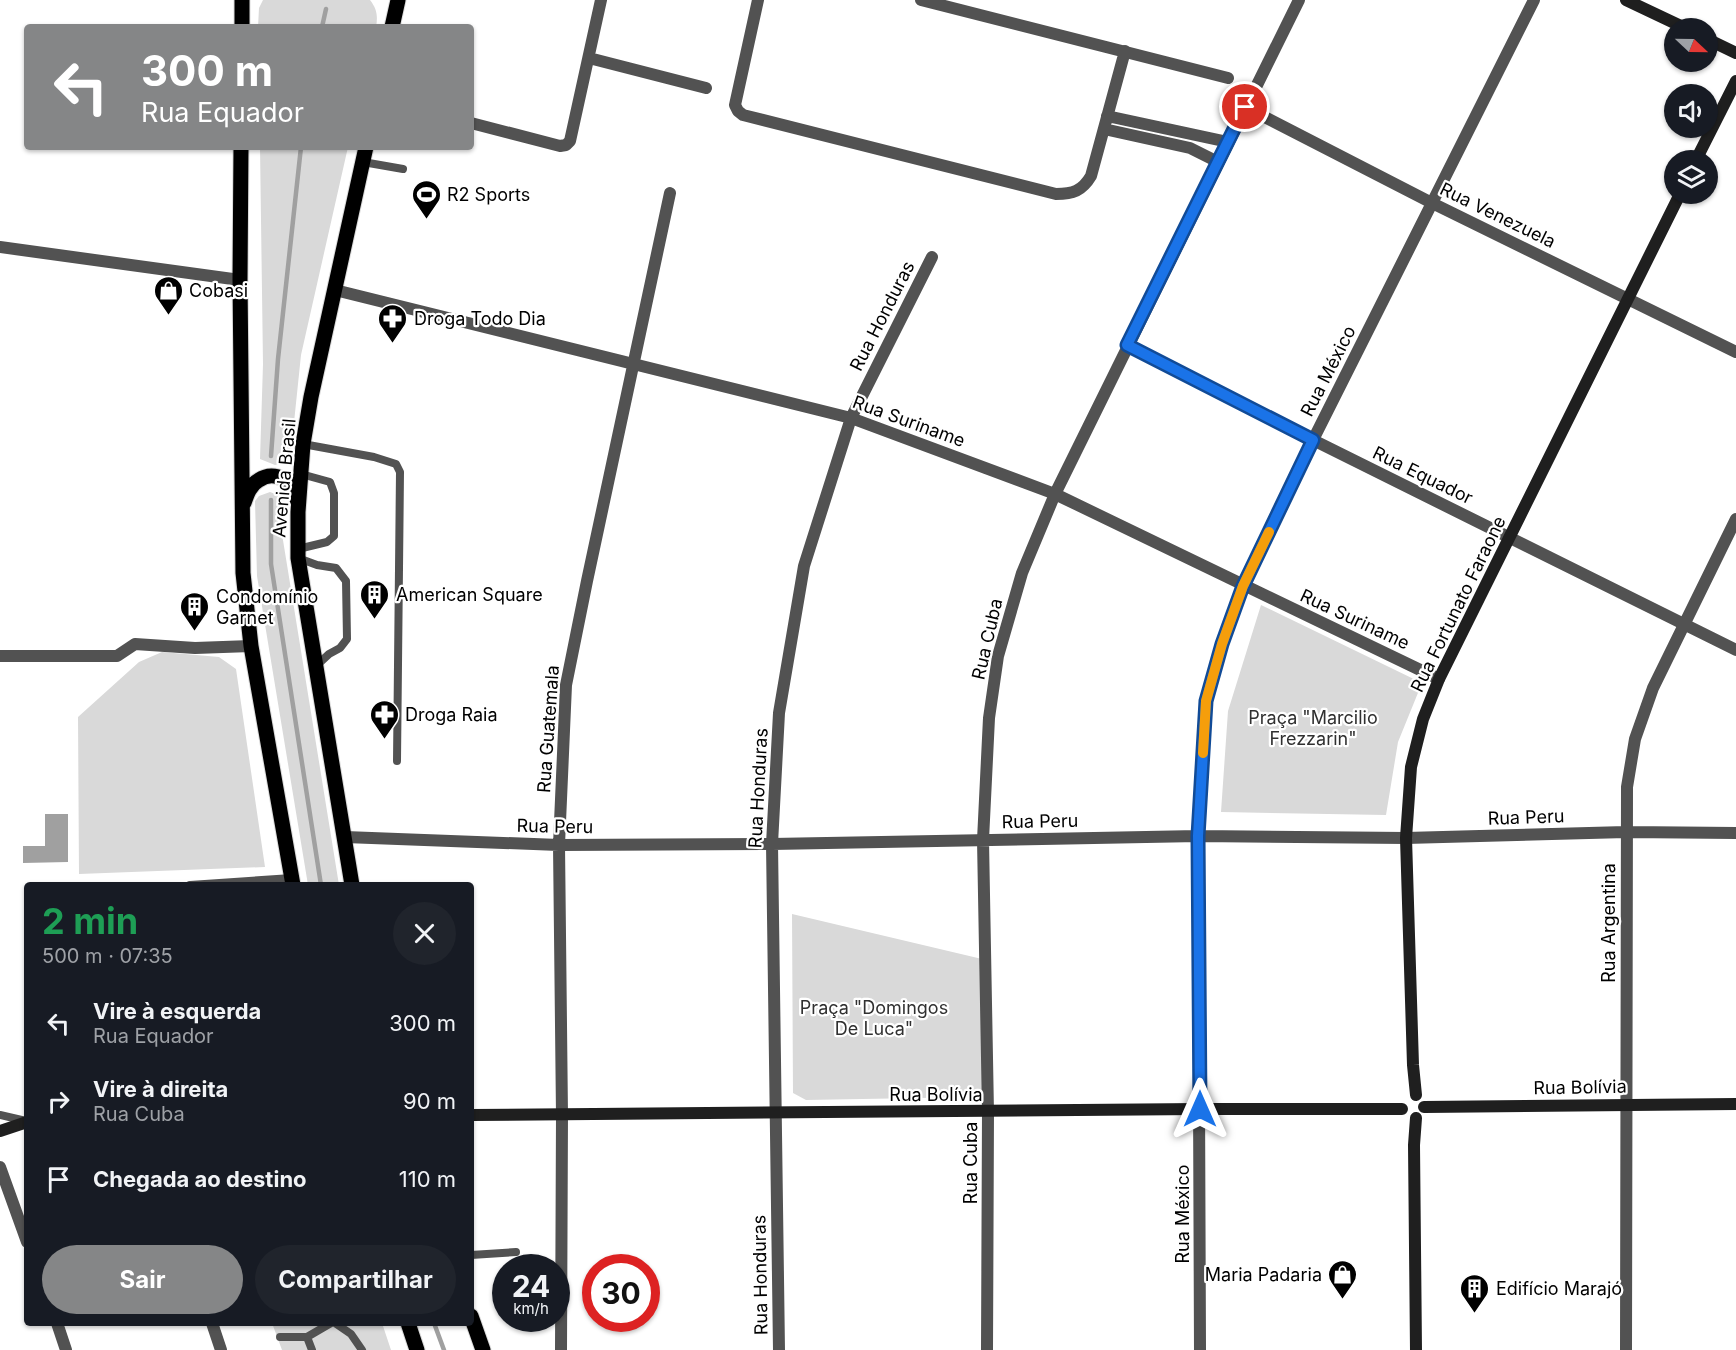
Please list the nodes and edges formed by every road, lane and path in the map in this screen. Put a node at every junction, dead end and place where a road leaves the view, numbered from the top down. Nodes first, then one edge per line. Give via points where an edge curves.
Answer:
1 (602, 0) edge
2 (758, 0) edge
3 (921, 0) edge
4 (1299, 0) edge
5 (1534, 0) edge
6 (1626, 0) edge
7 (243, 1) edge
8 (396, 4) edge
9 (1664, 18) edge
10 (242, 24) edge
11 (393, 24) edge
12 (1718, 44) edge
13 (1125, 51) junction
14 (1736, 53) edge
15 (589, 58) junction
16 (1228, 78) dead end
17 (1736, 81) edge
18 (706, 88) dead end
19 (1245, 107) junction
20 (1107, 116) junction
21 (474, 124) edge
22 (1104, 129) junction
23 (1228, 142) junction
24 (241, 150) edge
25 (1701, 150) edge
26 (364, 154) edge
27 (1218, 162) junction
28 (403, 169) dead end
29 (670, 193) dead end
30 (1432, 203) junction
31 (1675, 204) edge
32 (0, 248) edge
33 (932, 257) dead end
34 (240, 280) junction
35 (335, 290) junction
36 (1628, 298) junction
37 (1127, 345) junction
38 (1736, 352) edge
39 (633, 364) junction
40 (851, 418) junction
41 (1313, 440) junction
42 (303, 444) junction
43 (301, 474) junction
44 (1054, 494) junction
45 (242, 508) junction
46 (297, 512) junction
47 (1736, 519) edge
48 (1509, 537) junction
49 (298, 553) junction
50 (1243, 586) junction
51 (1684, 623) junction
52 (251, 646) junction
53 (1736, 650) edge
54 (0, 656) edge
55 (316, 666) junction
56 (1439, 679) junction
57 (397, 761) dead end
58 (1626, 832) junction
59 (1736, 833) edge
60 (1198, 836) junction
61 (345, 837) junction
62 (1406, 838) junction
63 (983, 840) junction
64 (772, 844) junction
65 (559, 845) junction
66 (293, 882) edge
67 (352, 882) edge
68 (1413, 1096) junction
69 (1625, 1104) junction
70 (1736, 1104) edge
71 (1424, 1107) junction
72 (1200, 1109) junction
73 (988, 1112) junction
74 (775, 1113) junction
75 (0, 1115) edge
76 (474, 1115) edge
77 (562, 1115) junction
78 (1410, 1115) junction
79 (24, 1121) edge
80 (24, 1123) edge
81 (0, 1131) edge
82 (0, 1167) edge
83 (24, 1234) edge
84 (516, 1252) dead end
85 (474, 1255) edge
86 (474, 1324) edge
87 (58, 1326) edge
88 (213, 1326) edge
89 (327, 1326) edge
90 (338, 1326) edge
91 (409, 1326) edge
92 (280, 1337) dead end
93 (307, 1337) junction
94 (66, 1350) edge
95 (221, 1350) edge
96 (312, 1350) edge
97 (362, 1350) edge
98 (417, 1350) edge
99 (483, 1350) edge
100 (561, 1350) edge
101 (779, 1350) edge
102 (987, 1350) edge
103 (1200, 1350) edge
104 (1416, 1350) edge
105 (1626, 1350) edge

1 - 15 street
2 - 22 street via 735,105 743,115 1056,194 1076,192 1085,186
3 - 13 street
4 - 19 street, Rua Cuba
5 - 30 street, Rua México
6 - 9 main road
7 - 10 main road
8 - 11 main road
12 - 14 main road
13 - 16 street
13 - 20 street
15 - 18 street
15 - 21 street via 566,145
17 - 25 main road
19 - 23 street, Rua Cuba
19 - 30 street, Rua Venezuela
20 - 22 street
20 - 23 street
22 - 27 street via 1191,148
23 - 27 street, Rua Cuba
24 - 34 main road, Avenida Brasil
26 - 28 lane
26 - 35 main road, Avenida Brasil
27 - 37 street, Rua Cuba
29 - 39 street, Rua Guatemala
30 - 36 street, Rua Venezuela
30 - 41 street, Rua México
31 - 36 main road, Rua Fortunato Faraone
32 - 34 street
33 - 40 street, Rua Honduras
34 - 45 main road, Avenida Brasil
35 - 39 street, Rua Suriname
35 - 42 main road, Avenida Brasil
36 - 38 street, Rua Venezuela
36 - 48 main road, Rua Fortunato Faraone
37 - 41 street, Rua Equador
37 - 44 street, Rua Cuba
39 - 40 street, Rua Suriname
39 - 65 street, Rua Guatemala via 566,685
40 - 44 street, Rua Suriname
40 - 64 street, Rua Honduras via 804,566 779,713
41 - 48 street, Rua Equador
41 - 50 street, Rua México
42 - 43 main road, Avenida Brasil
42 - 57 lane via 375,457 396,464 400,472
43 - 46 main road, Avenida Brasil
43 - 49 lane via 330,482 334,493 334,536
44 - 50 street, Rua Suriname
44 - 63 street, Rua Cuba via 1022,573 998,656 989,718
45 - 46 main road via 253,485 267,476 275,476 284,478 294,490
45 - 52 main road, Avenida Brasil via 243,573
46 - 49 main road, Avenida Brasil
47 - 51 street, Rua Argentina
48 - 51 street, Rua Equador
48 - 56 main road, Rua Fortunato Faraone
49 - 55 main road, Avenida Brasil
49 - 55 lane via 317,565 336,568 346,581 347,639
50 - 56 street, Rua Suriname
50 - 60 street, Rua México via 1206,701
51 - 53 street, Rua Equador
51 - 58 street, Rua Argentina via 1653,688 1635,739 1627,787
52 - 54 street via 135,644 117,656
52 - 66 main road, Avenida Brasil
55 - 61 main road, Avenida Brasil
56 - 62 main road, Rua Fortunato Faraone via 1423,719 1411,767
58 - 59 street, Rua Peru
58 - 62 street, Rua Peru
58 - 69 street, Rua Argentina
60 - 62 street, Rua Peru
60 - 63 street, Rua Peru
60 - 72 street, Rua México
61 - 65 street, Rua Peru
61 - 67 main road, Avenida Brasil
62 - 68 main road, Rua Fortunato Faraone
63 - 64 street, Rua Peru
63 - 73 street, Rua Cuba
64 - 65 street, Rua Peru
64 - 74 street, Rua Honduras
65 - 77 street, Rua Guatemala
68 - 71 main road via 1421,1099
68 - 78 main road via 1403,1101
69 - 70 main road, Rua Bolívia
69 - 71 main road, Rua Bolívia
69 - 105 street, Rua Argentina
71 - 78 main road via 1423,1113
72 - 73 main road, Rua Bolívia
72 - 78 main road, Rua Bolívia
72 - 103 street, Rua México
73 - 74 main road, Rua Bolívia
73 - 102 street, Rua Cuba
74 - 77 main road, Rua Bolívia
74 - 101 street, Rua Honduras
75 - 79 lane
76 - 77 main road, Rua Bolívia
77 - 100 street, Rua Guatemala
78 - 104 main road via 1414,1145
80 - 81 main road
82 - 83 street
84 - 85 lane
86 - 99 main road
87 - 94 street
88 - 95 street
89 - 93 lane
90 - 97 lane via 351,1334
91 - 98 main road
92 - 93 lane
93 - 96 lane

